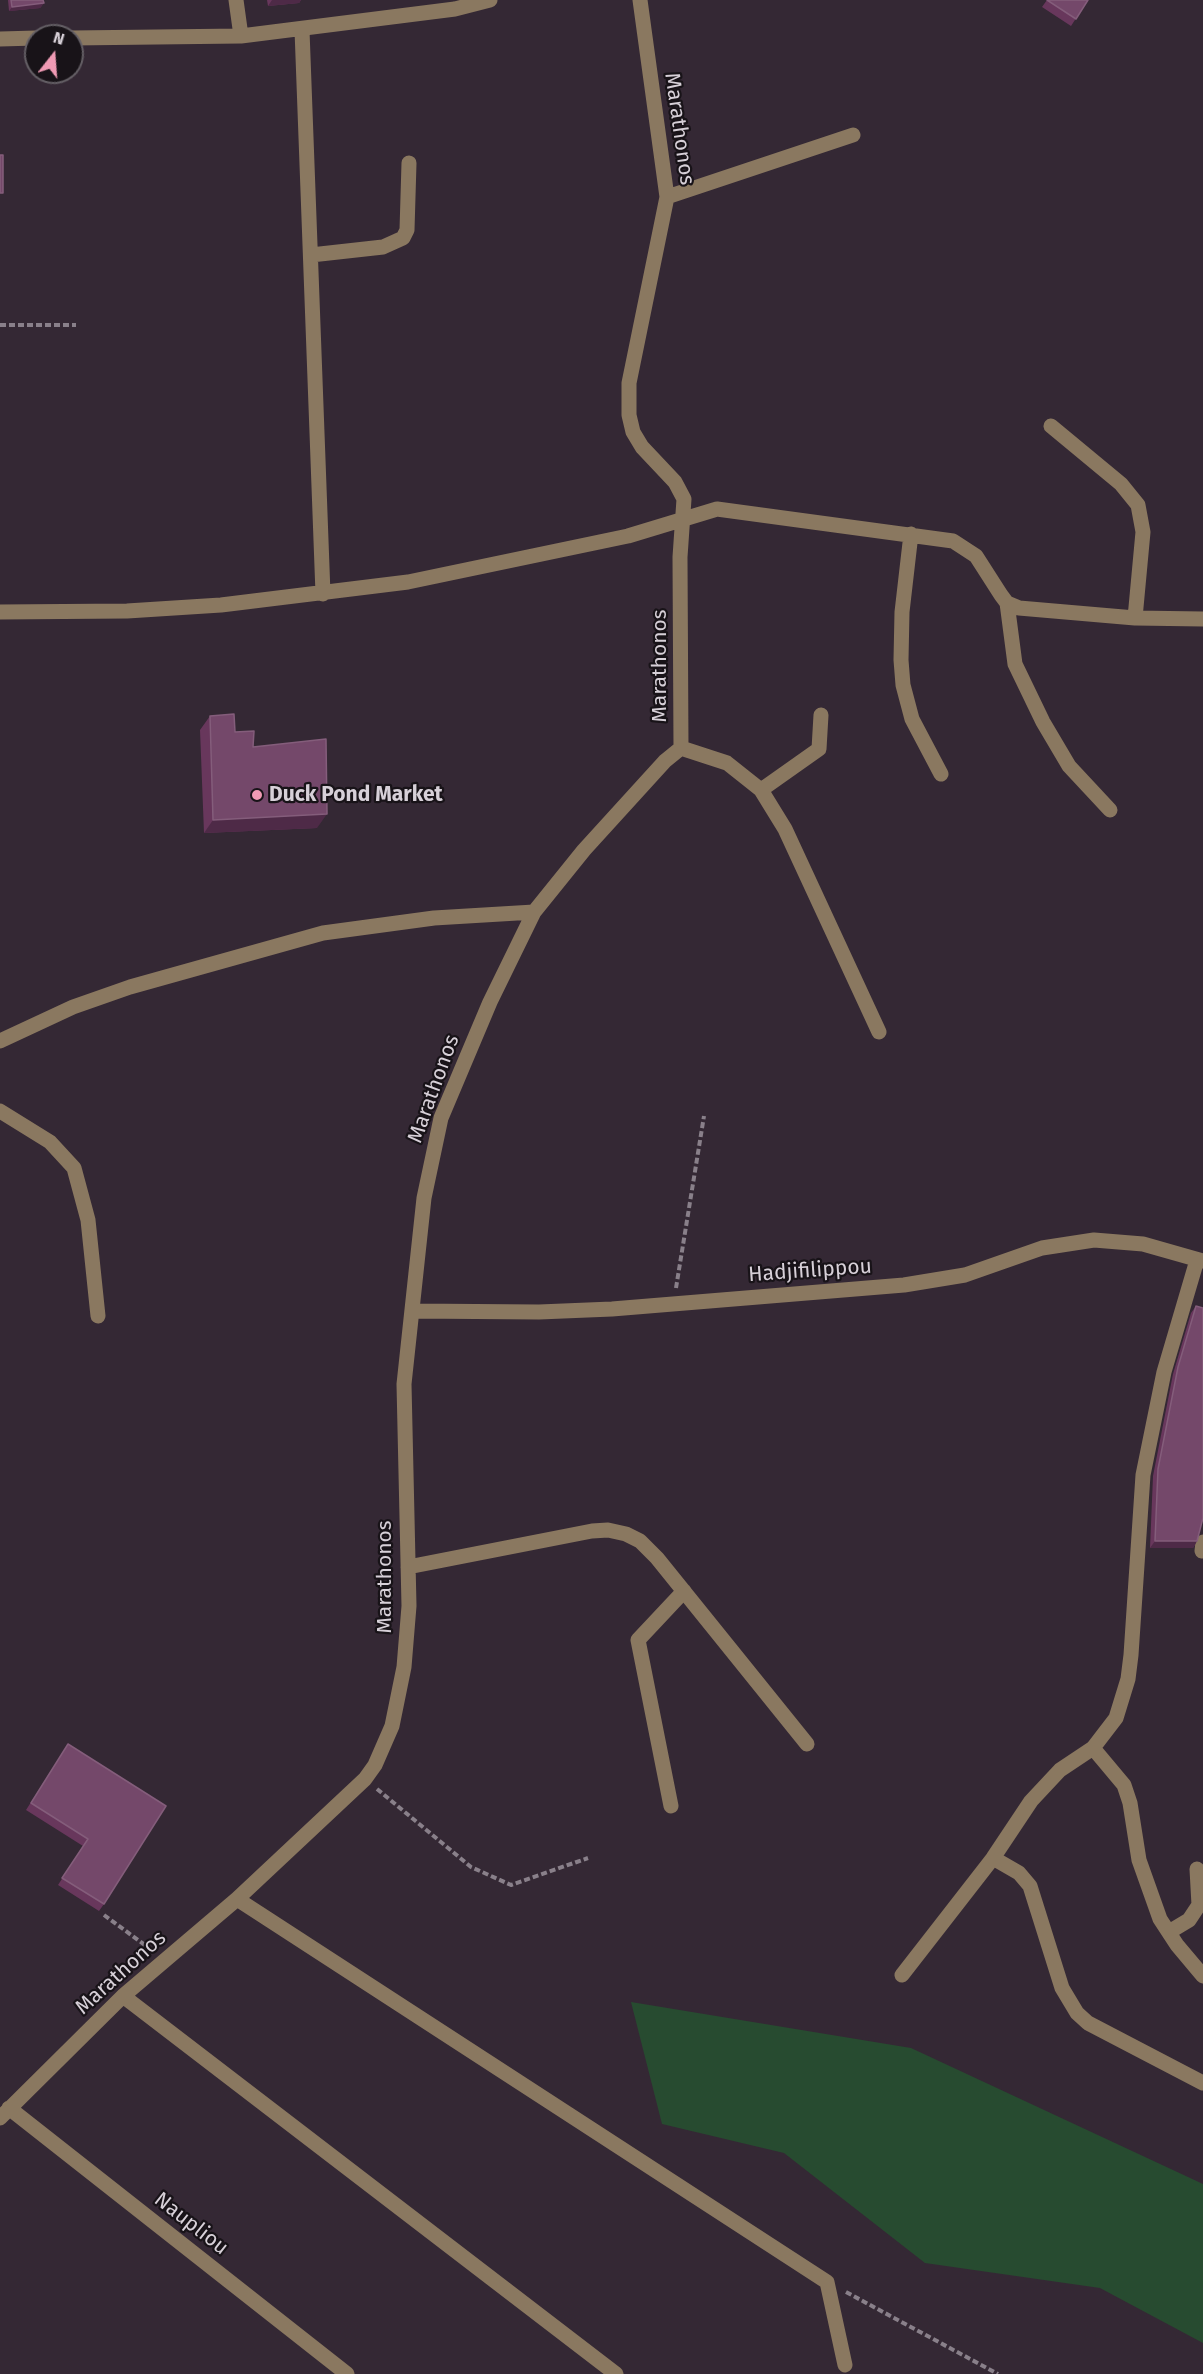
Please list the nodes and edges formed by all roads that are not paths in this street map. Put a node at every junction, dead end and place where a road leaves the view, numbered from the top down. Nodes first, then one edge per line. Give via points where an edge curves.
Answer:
1 (236, 0) edge
2 (490, 0) edge
3 (640, 0) edge
4 (302, 30) junction
5 (241, 36) junction
6 (24, 38) edge
7 (84, 38) edge
8 (0, 39) edge
9 (853, 135) dead end
10 (409, 163) dead end
11 (667, 197) junction
12 (311, 255) junction
13 (1052, 426) dead end
14 (683, 520) junction
15 (911, 534) junction
16 (322, 594) junction
17 (1007, 603) junction
18 (0, 612) edge
19 (1135, 618) junction
20 (1203, 619) edge
21 (821, 716) dead end
22 (681, 748) junction
23 (941, 774) dead end
24 (762, 790) junction
25 (1110, 810) dead end
26 (534, 912) junction
27 (879, 1032) dead end
28 (0, 1041) edge
29 (0, 1111) edge
30 (1200, 1260) edge
31 (412, 1311) junction
32 (98, 1316) dead end
33 (408, 1567) junction
34 (684, 1591) junction
35 (807, 1744) dead end
36 (1093, 1748) junction
37 (671, 1806) dead end
38 (993, 1858) junction
39 (1197, 1869) dead end
40 (237, 1899) junction
41 (1168, 1932) junction
42 (902, 1975) dead end
43 (1203, 1976) edge
44 (123, 1996) junction
45 (1203, 2083) edge
46 (5, 2113) edge
47 (845, 2365) dead end
48 (347, 2374) edge
49 (616, 2374) edge

1 - 5 street
2 - 4 street via 455,9
3 - 11 street, Marathonos
4 - 5 street
4 - 12 street
5 - 7 street
6 - 8 street
9 - 11 street
10 - 12 street via 407,230 403,238 383,247
11 - 14 street, Marathonos via 629,383 629,416 642,447 682,492
12 - 16 street
13 - 19 street via 1121,484 1138,504 1143,532
14 - 15 street via 717,509
14 - 16 street via 628,536 408,582
14 - 22 street, Marathonos
15 - 17 street via 953,541 969,549
15 - 23 street via 902,612 903,685 912,719
16 - 18 street via 127,611
17 - 19 street via 1031,610
17 - 25 street via 1015,664 1043,722 1069,766
19 - 20 street
21 - 24 street via 819,749
22 - 24 street via 727,764
22 - 26 street, Marathonos via 606,826
24 - 27 street via 785,830
26 - 28 street via 434,918 323,933 130,987
26 - 31 street, Marathonos via 490,1002 441,1118 424,1198
29 - 32 street via 50,1142 74,1168 88,1220
30 - 31 street, Hadjifilippou via 1143,1244 1094,1240 1042,1248 934,1282 539,1312
30 - 36 street via 1164,1372 1143,1475 1128,1679 1116,1718
31 - 33 street, Marathonos via 404,1384
33 - 34 street via 608,1530 640,1541
33 - 40 street, Marathonos via 408,1633 397,1706 384,1745 365,1779
34 - 35 street
34 - 37 street via 638,1640
36 - 38 street via 1046,1784
36 - 41 street via 1124,1785 1139,1860 1150,1896
38 - 42 street
38 - 45 street via 1019,1873 1030,1886 1062,1988 1077,2013 1088,2023
39 - 41 street via 1200,1905 1189,1920
40 - 44 street, Marathonos
40 - 47 street via 827,2282
41 - 43 street
44 - 46 street, Marathonos
44 - 49 street
46 - 48 street, Naupliou

